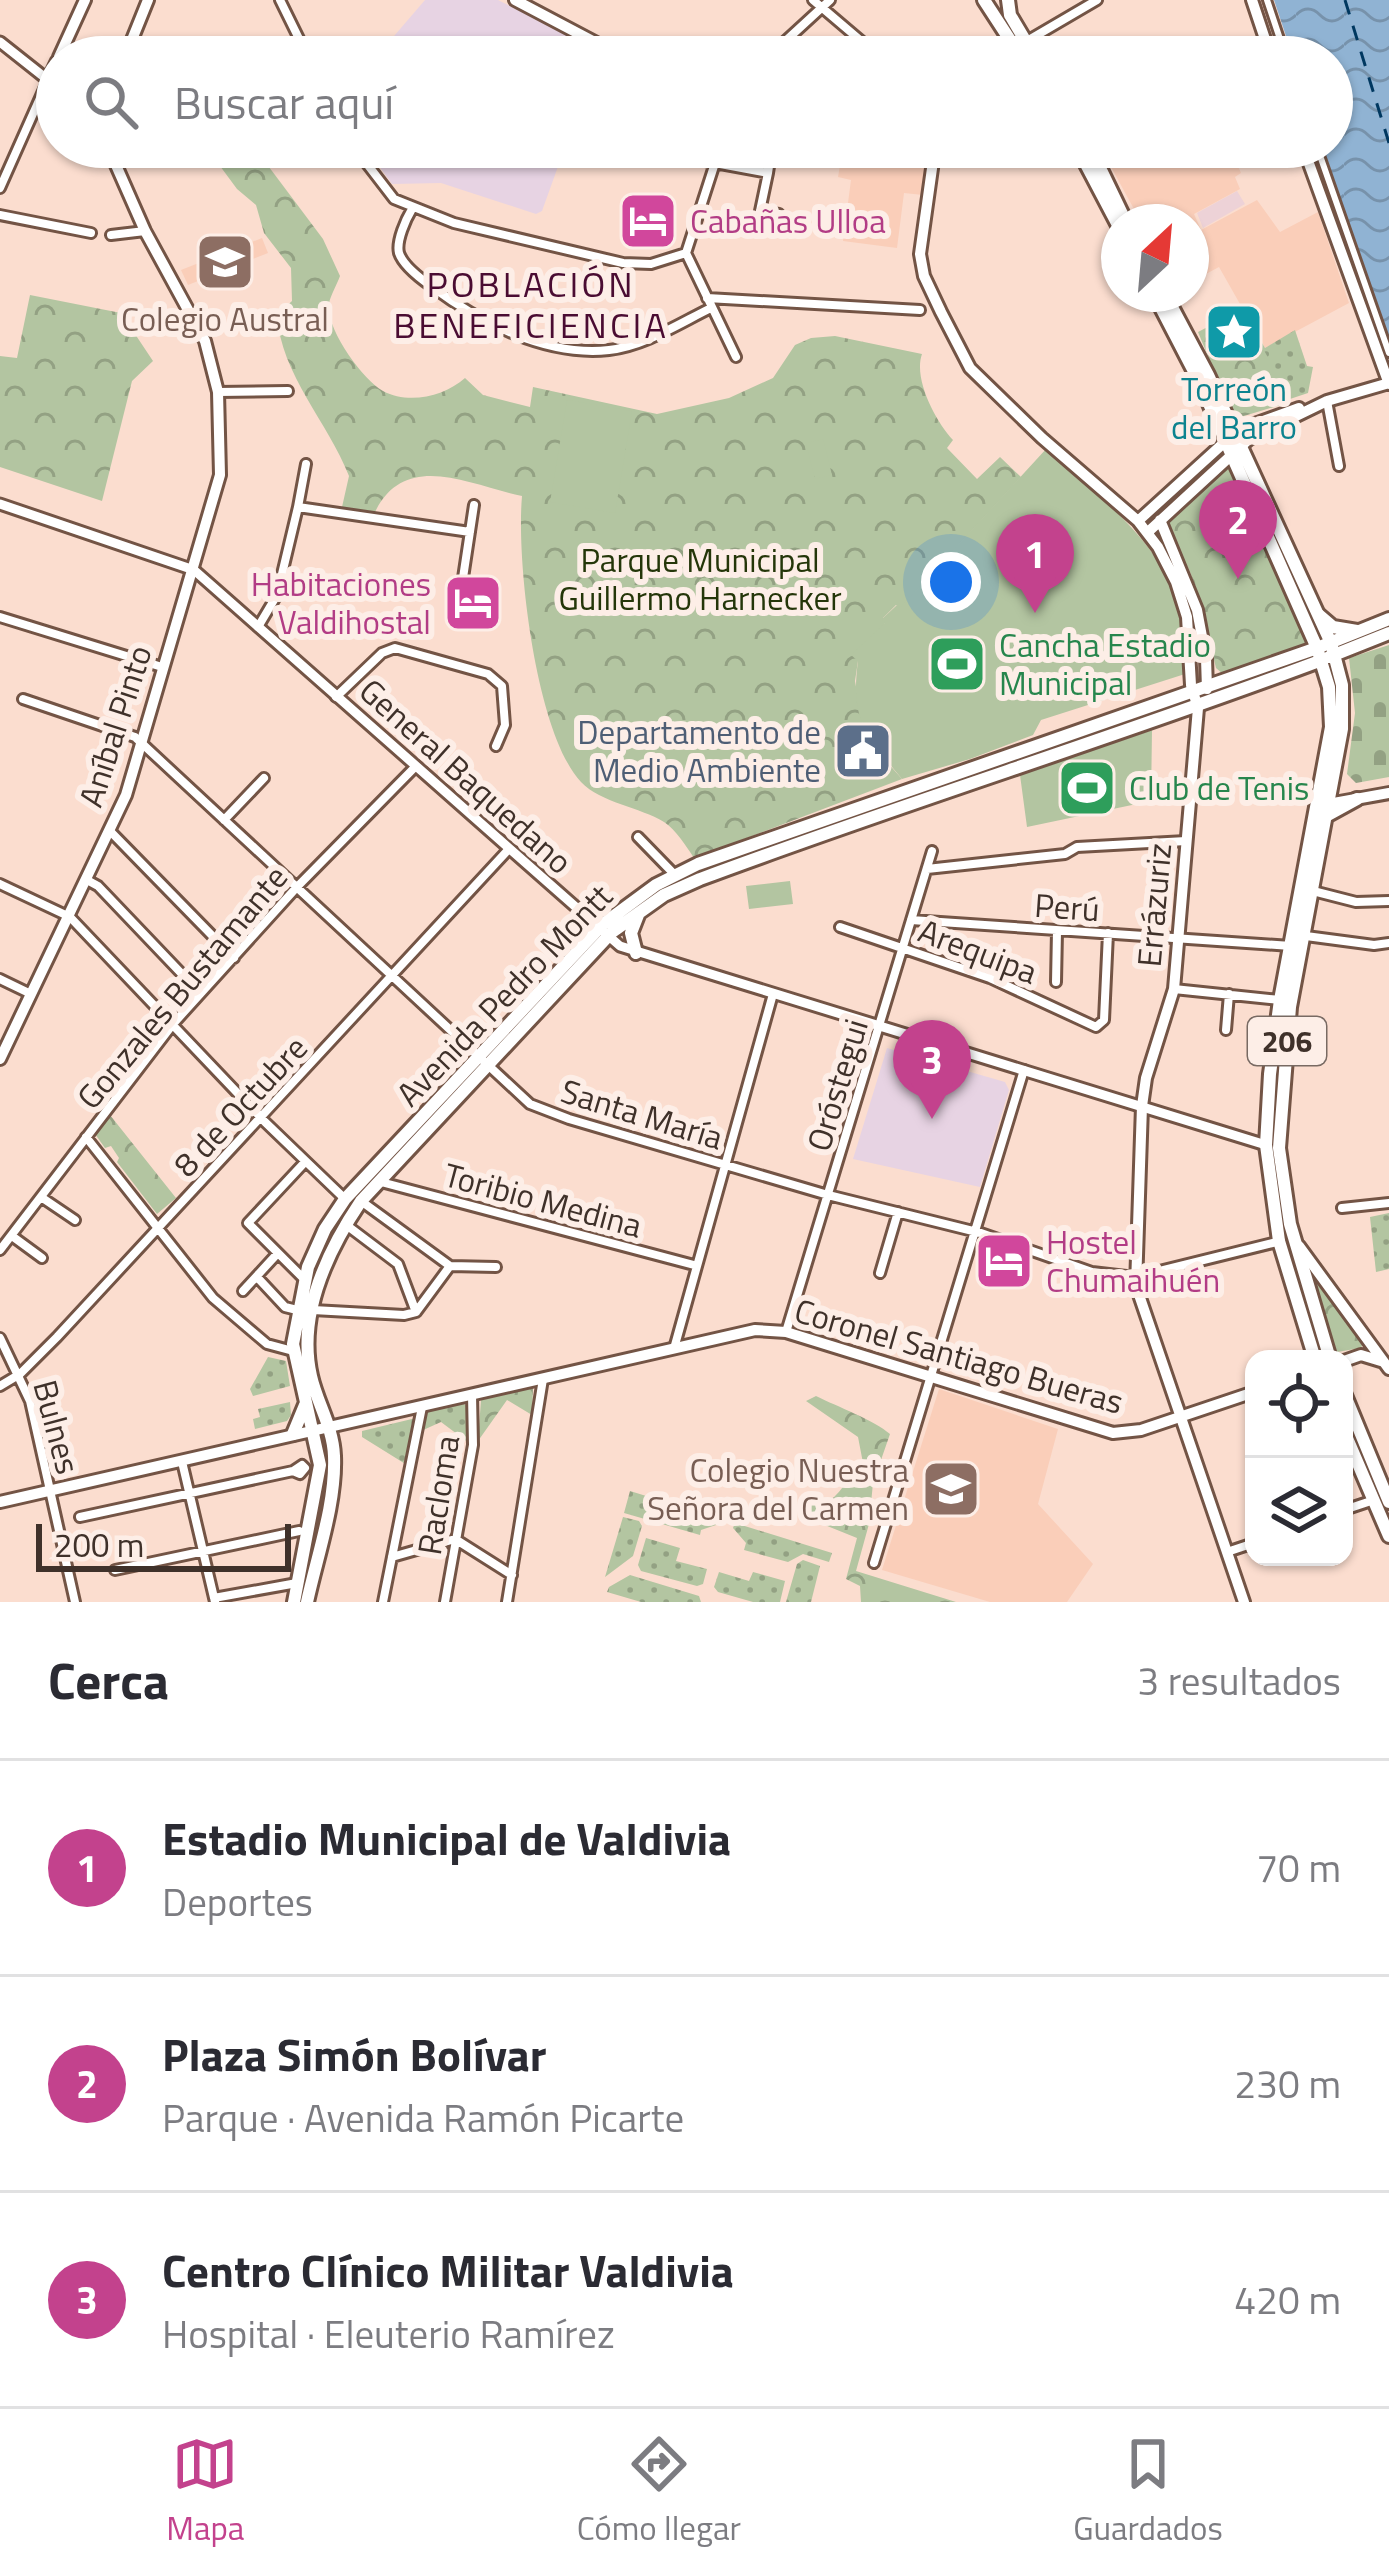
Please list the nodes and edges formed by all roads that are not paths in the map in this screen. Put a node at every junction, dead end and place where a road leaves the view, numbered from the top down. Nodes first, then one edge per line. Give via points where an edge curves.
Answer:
1 (85, 0) edge
2 (148, 0) edge
3 (280, 0) edge
4 (515, 0) edge
5 (813, 0) edge
6 (830, 0) edge
7 (984, 0) edge
8 (1097, 0) edge
9 (1252, 0) edge
10 (1267, 0) edge
11 (1006, 5) edge
12 (821, 8) junction
13 (69, 36) edge
14 (133, 36) edge
15 (298, 36) edge
16 (583, 36) edge
17 (791, 36) edge
18 (855, 36) edge
19 (1007, 36) edge
20 (1023, 36) edge
21 (1036, 36) edge
22 (1264, 36) edge
23 (1279, 36) edge
24 (0, 41) edge
25 (36, 70) edge
26 (36, 117) edge
27 (117, 168) edge
28 (369, 168) edge
29 (713, 168) edge
30 (742, 168) edge
31 (769, 168) edge
32 (932, 168) edge
33 (1090, 168) edge
34 (1099, 168) edge
35 (1311, 168) edge
36 (1324, 168) edge
37 (768, 173) junction
38 (0, 188) edge
39 (1111, 204) edge
40 (1114, 204) edge
41 (412, 209) junction
42 (778, 214) dead end
43 (0, 215) edge
44 (145, 231) junction
45 (91, 233) dead end
46 (110, 235) dead end
47 (686, 254) junction
48 (709, 303) junction
49 (920, 310) dead end
50 (1164, 312) edge
51 (1173, 312) edge
52 (1389, 353) edge
53 (736, 358) dead end
54 (1389, 384) edge
55 (218, 392) junction
56 (289, 392) dead end
57 (1327, 400) junction
58 (1312, 407) junction
59 (1230, 436) junction
60 (1236, 451) junction
61 (305, 464) dead end
62 (1339, 466) dead end
63 (0, 504) edge
64 (474, 505) dead end
65 (298, 507) junction
66 (1160, 520) junction
67 (1138, 521) junction
68 (470, 532) junction
69 (1148, 532) junction
70 (194, 570) junction
71 (458, 611) dead end
72 (1318, 615) junction
73 (0, 617) edge
74 (1389, 619) edge
75 (258, 628) junction
76 (1359, 631) junction
77 (1389, 633) edge
78 (1327, 651) junction
79 (162, 667) junction
80 (1208, 686) junction
81 (336, 697) junction
82 (23, 699) dead end
83 (1198, 708) junction
84 (141, 744) junction
85 (1059, 744) junction
86 (496, 746) dead end
87 (415, 767) junction
88 (1334, 776) junction
89 (264, 778) dead end
90 (1389, 793) edge
91 (1357, 799) junction
92 (1321, 814) junction
93 (850, 816) junction
94 (224, 820) junction
95 (110, 831) junction
96 (638, 836) dead end
97 (1187, 841) junction
98 (508, 850) junction
99 (932, 851) dead end
100 (927, 869) junction
101 (674, 874) junction
102 (87, 880) junction
103 (0, 884) edge
104 (296, 888) junction
105 (1313, 892) junction
106 (1389, 901) edge
107 (641, 910) junction
108 (70, 916) junction
109 (911, 920) junction
110 (840, 927) dead end
111 (1057, 931) junction
112 (1108, 933) junction
113 (602, 934) junction
114 (1306, 936) junction
115 (1179, 938) junction
116 (1389, 943) edge
117 (1291, 946) junction
118 (902, 947) junction
119 (636, 953) junction
120 (234, 958) junction
121 (390, 978) junction
122 (0, 979) edge
123 (1057, 982) dead end
124 (1174, 989) junction
125 (200, 994) junction
126 (772, 994) junction
127 (1229, 994) junction
128 (32, 995) junction
129 (1280, 1000) junction
130 (173, 1024) junction
131 (880, 1025) junction
132 (1226, 1030) dead end
133 (0, 1060) edge
134 (482, 1063) junction
135 (1024, 1070) junction
136 (1142, 1106) junction
137 (261, 1118) junction
138 (86, 1137) junction
139 (1266, 1145) junction
140 (305, 1162) junction
141 (725, 1164) junction
142 (375, 1177) junction
143 (828, 1195) junction
144 (41, 1197) junction
145 (345, 1199) junction
146 (361, 1201) junction
147 (1389, 1203) edge
148 (1342, 1208) dead end
149 (898, 1212) junction
150 (75, 1220) dead end
151 (345, 1224) junction
152 (160, 1228) junction
153 (973, 1231) junction
154 (12, 1236) junction
155 (1287, 1240) junction
156 (0, 1250) edge
157 (277, 1254) junction
158 (42, 1258) dead end
159 (450, 1265) junction
160 (694, 1265) junction
161 (496, 1267) dead end
162 (880, 1273) dead end
163 (257, 1276) junction
164 (1135, 1276) junction
165 (304, 1280) junction
166 (243, 1291) dead end
167 (297, 1310) junction
168 (314, 1310) junction
169 (416, 1312) junction
170 (786, 1332) junction
171 (1367, 1337) junction
172 (0, 1339) edge
173 (675, 1345) junction
174 (1313, 1350) edge
175 (1327, 1350) edge
176 (293, 1351) junction
177 (1360, 1355) junction
178 (1353, 1358) edge
179 (1387, 1366) edge
180 (20, 1374) junction
181 (930, 1376) junction
182 (543, 1379) junction
183 (0, 1386) edge
184 (472, 1395) junction
185 (1245, 1395) edge
186 (306, 1404) junction
187 (422, 1407) junction
188 (1353, 1415) edge
189 (1179, 1417) junction
190 (330, 1429) junction
191 (315, 1433) junction
192 (292, 1434) junction
193 (1353, 1452) edge
194 (183, 1466) junction
195 (293, 1471) dead end
196 (189, 1491) junction
197 (50, 1493) junction
198 (1374, 1500) junction
199 (1389, 1502) edge
200 (0, 1504) edge
201 (1353, 1507) edge
202 (80, 1517) dead end
203 (298, 1531) dead end
204 (1389, 1536) edge
205 (455, 1539) junction
206 (1245, 1546) edge
207 (203, 1551) junction
208 (1226, 1552) junction
209 (392, 1557) junction
210 (874, 1563) dead end
211 (115, 1570) dead end
212 (512, 1575) junction
213 (298, 1582) junction
214 (214, 1600) edge
215 (75, 1602) edge
216 (294, 1602) edge
217 (307, 1602) edge
218 (383, 1602) edge
219 (445, 1602) edge
220 (507, 1602) edge
221 (1244, 1602) edge

1 - 13 main road
2 - 14 main road
3 - 15 street
4 - 16 main road
5 - 12 street
6 - 12 street
7 - 19 main road
8 - 21 street
9 - 22 main road
10 - 23 street
11 - 20 main road
12 - 17 street
12 - 18 street
24 - 25 street
26 - 38 street
27 - 44 main road, Aníbal Pinto
28 - 41 street
29 - 47 street
30 - 37 street
31 - 37 street
32 - 67 main road via 920,254 960,352 991,390
33 - 39 main road
34 - 40 main road
35 - 54 main road
36 - 52 street
37 - 42 street via 760,211
41 - 47 street via 623,263
41 - 48 street via 401,257 460,308 511,334 608,350 647,339
43 - 45 street
44 - 46 street
44 - 55 main road, Aníbal Pinto via 196,318
47 - 48 street
48 - 49 street
48 - 53 street
50 - 59 main road
51 - 59 main road
54 - 57 main road
55 - 56 street
55 - 70 main road, Aníbal Pinto via 220,475
57 - 58 main road
57 - 62 street
58 - 59 main road
58 - 60 main road
59 - 60 main road
59 - 67 main road
60 - 66 main road
60 - 72 main road
60 - 78 main road
61 - 65 street
63 - 70 street, General Baquedano
64 - 68 street
65 - 68 street
65 - 75 street via 277,595
66 - 69 main road
66 - 80 main road via 1198,610
67 - 69 main road
68 - 71 street
69 - 80 main road via 1176,582
70 - 75 street, General Baquedano
70 - 79 main road, Aníbal Pinto
72 - 76 main road
72 - 78 main road
73 - 79 street
74 - 76 main road, Avenida Pedro Montt
75 - 81 street, General Baquedano
76 - 78 main road, Avenida Pedro Montt
77 - 78 main road, Avenida Pedro Montt
78 - 80 main road, Avenida Pedro Montt
78 - 83 main road, Avenida Pedro Montt
78 - 88 main road, 206 via 1343,713
78 - 92 main road, 206 via 1331,727
79 - 84 main road, Aníbal Pinto
80 - 83 main road
80 - 85 main road, Avenida Pedro Montt
81 - 86 street via 394,648 488,674 502,686 506,725
81 - 87 street, General Baquedano
82 - 84 street, Santa María
83 - 85 main road, Avenida Pedro Montt
83 - 97 main road, Errázuriz
84 - 94 street, Santa María
84 - 95 main road, Aníbal Pinto
85 - 93 main road, Avenida Pedro Montt
87 - 98 street, General Baquedano
87 - 104 street, Gonzales Bustamante
88 - 91 main road
88 - 92 main road, 206
89 - 94 street
90 - 91 main road
91 - 92 main road
92 - 105 main road, 206
92 - 117 main road, 206
93 - 101 main road, Avenida Pedro Montt
93 - 107 main road, Avenida Pedro Montt
94 - 104 street, Santa María
95 - 102 main road, Aníbal Pinto
95 - 120 street
96 - 101 street
97 - 100 street
97 - 115 main road, Errázuriz
98 - 113 street, General Baquedano
98 - 121 street, 8 de Octubre
99 - 100 street, Oróstegui
100 - 109 street, Oróstegui
101 - 113 main road, Avenida Pedro Montt via 622,908
102 - 108 main road, Aníbal Pinto
102 - 125 street
103 - 108 street
104 - 120 street, Gonzales Bustamante
104 - 121 street, Santa María
105 - 106 street
105 - 114 main road, 206
107 - 113 main road, Avenida Pedro Montt
107 - 119 main road via 632,934
108 - 128 main road, Aníbal Pinto
108 - 130 street
109 - 111 street, Perú
109 - 118 street, Oróstegui
110 - 118 street, Arequipa
111 - 112 street, Perú
111 - 123 street
112 - 115 street, Perú
112 - 118 street, Arequipa via 1104,1020 1096,1027
113 - 119 street, General Baquedano
113 - 134 main road, Avenida Pedro Montt
114 - 116 street
114 - 155 main road, 206 via 1290,1006 1279,1129
115 - 117 street, Perú
115 - 124 main road, Errázuriz
117 - 129 main road, 206
118 - 131 street, Oróstegui
119 - 126 street, General Baquedano
120 - 125 street, Gonzales Bustamante
121 - 134 street, Santa María
121 - 137 street, 8 de Octubre
122 - 128 street
124 - 127 street
124 - 136 main road, Errázuriz
125 - 130 street, Gonzales Bustamante
126 - 131 street, General Baquedano
126 - 141 street
127 - 129 street
127 - 132 street
128 - 133 main road, Aníbal Pinto
129 - 139 main road, 206
130 - 137 street
130 - 138 street, Gonzales Bustamante
131 - 135 street, General Baquedano
131 - 143 street, Oróstegui
134 - 141 street, Santa María via 530,1103 568,1119
134 - 142 main road, Avenida Pedro Montt
135 - 136 street, General Baquedano
135 - 153 street
136 - 139 street, General Baquedano
136 - 164 main road, Errázuriz
137 - 140 street
137 - 152 street, 8 de Octubre
138 - 144 street, Gonzales Bustamante
138 - 152 street
139 - 155 main road, 206
140 - 145 street
140 - 157 street via 248,1223
141 - 143 street, Santa María
141 - 160 street
142 - 145 main road, Avenida Pedro Montt
142 - 146 main road, Avenida Pedro Montt
142 - 160 street, Toribio Medina
143 - 149 street, Santa María
143 - 170 street, Oróstegui
144 - 150 street
144 - 154 street, Gonzales Bustamante
145 - 165 main road, Avenida Pedro Montt
146 - 151 main road, Avenida Pedro Montt
146 - 159 street
147 - 148 street
149 - 153 street, Santa María
149 - 162 street
151 - 168 main road, Avenida Pedro Montt
151 - 169 street via 398,1264
152 - 176 street via 213,1298 267,1344
152 - 180 street, 8 de Octubre
153 - 164 street, Santa María via 1092,1272
153 - 181 street
154 - 156 street, Gonzales Bustamante
154 - 158 street
155 - 164 street
155 - 171 main road
155 - 174 main road, 206
155 - 175 main road, 206
157 - 163 street
157 - 165 street
159 - 161 street
159 - 169 street
160 - 173 street
163 - 166 street
163 - 167 street
164 - 189 main road, Errázuriz
165 - 167 main road, Avenida Pedro Montt
167 - 176 main road, Avenida Pedro Montt
168 - 169 street
168 - 190 main road, Avenida Pedro Montt via 309,1365
170 - 173 main road, Coronel Santiago Bueras
170 - 181 main road, Coronel Santiago Bueras
171 - 177 main road
171 - 179 main road
172 - 180 street, Bulnes
173 - 182 main road, Coronel Santiago Bueras
176 - 186 main road, Avenida Pedro Montt
177 - 178 main road
177 - 179 main road
180 - 183 street, 8 de Octubre
180 - 197 street, Bulnes
181 - 189 main road, Coronel Santiago Bueras via 1113,1433
181 - 210 street
182 - 184 main road, Coronel Santiago Bueras
182 - 212 street
184 - 187 main road, Coronel Santiago Bueras
184 - 205 street, Racloma via 473,1445
185 - 189 main road, Coronel Santiago Bueras
186 - 191 main road, Avenida Pedro Montt
186 - 192 main road
187 - 190 main road, Coronel Santiago Bueras
187 - 209 street
188 - 199 main road
189 - 208 main road, Errázuriz
190 - 191 main road, Coronel Santiago Bueras
190 - 217 main road, Avenida Pedro Montt via 332,1484
191 - 192 main road, Coronel Santiago Bueras
191 - 194 main road, Coronel Santiago Bueras
191 - 213 main road, Avenida Pedro Montt via 319,1486
192 - 197 main road, Coronel Santiago Bueras
193 - 198 main road
194 - 196 street
194 - 197 main road, Coronel Santiago Bueras
195 - 196 street
196 - 202 street
196 - 207 street
197 - 200 main road, Coronel Santiago Bueras
197 - 215 street, Bulnes
198 - 201 street
198 - 204 main road
203 - 207 street
205 - 209 street
205 - 212 street
205 - 219 street, Racloma
206 - 208 street
207 - 211 street
207 - 214 street
208 - 221 main road, Errázuriz
209 - 218 street
212 - 220 street
213 - 214 street
213 - 216 main road, Avenida Pedro Montt

